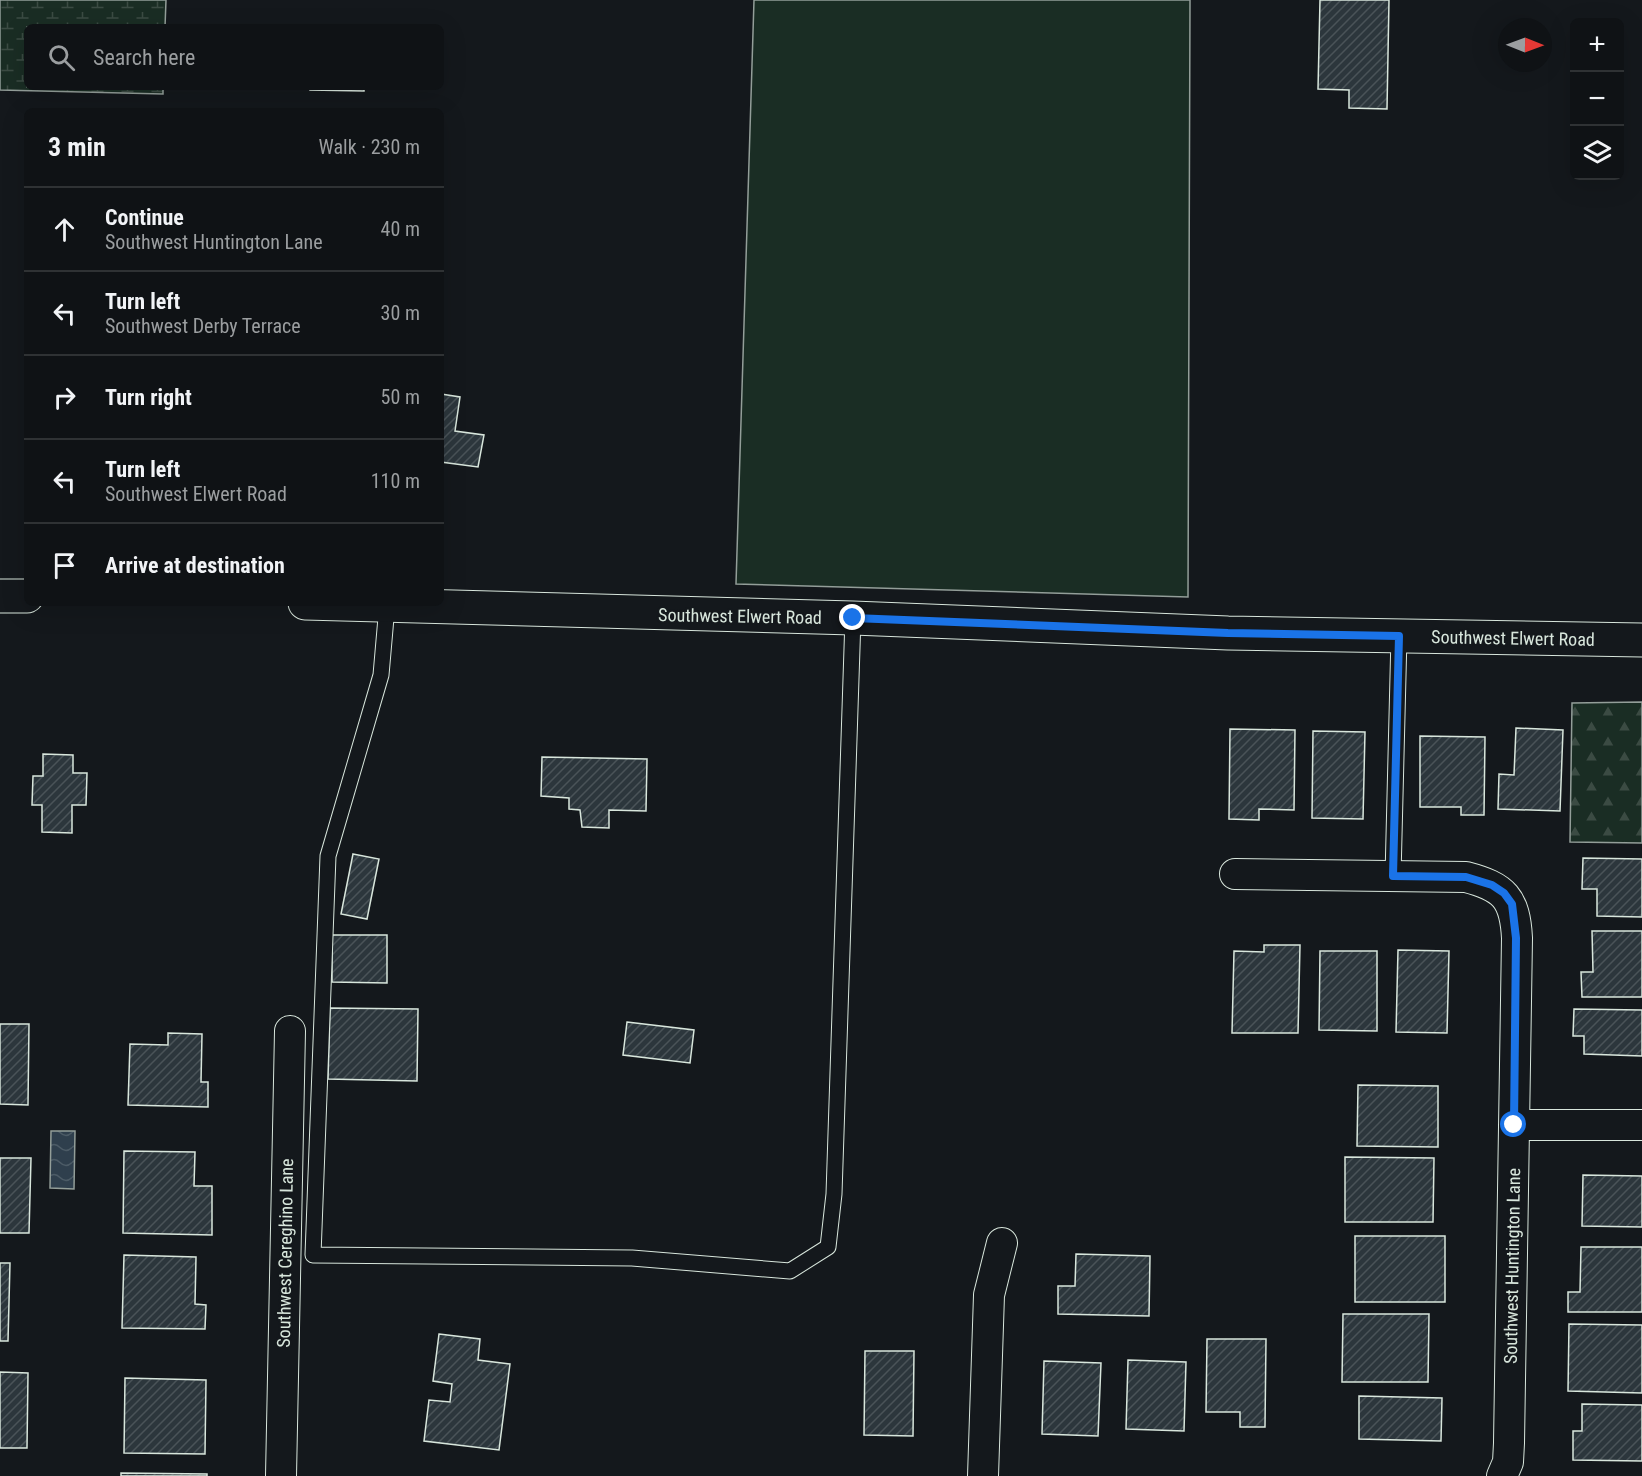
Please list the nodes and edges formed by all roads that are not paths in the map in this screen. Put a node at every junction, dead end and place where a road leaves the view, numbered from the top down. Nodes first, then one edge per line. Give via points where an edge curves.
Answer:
1 (0, 596) edge
2 (24, 596) edge
3 (387, 606) joint
4 (853, 618) junction
5 (1399, 636) junction
6 (1642, 640) edge
7 (1235, 874) dead end
8 (1393, 876) junction
9 (290, 1031) dead end
10 (1514, 1125) junction
11 (1642, 1125) edge
12 (1002, 1243) dead end
13 (281, 1476) edge
14 (983, 1476) edge
15 (1502, 1476) edge

1 - 2 main road
3 - 4 main road, Southwest Elwert Road
3 - 4 lane via 381,675 328,856 313,1255 632,1258 790,1271 828,1247 834,1194
4 - 5 main road, Southwest Elwert Road
5 - 6 main road, Southwest Elwert Road
5 - 8 lane
7 - 8 street
8 - 10 street, Southwest Huntington Lane via 1466,877 1492,885 1512,904 1516,919
9 - 13 street, Southwest Cereghino Lane
10 - 11 street
10 - 15 street, Southwest Huntington Lane via 1509,1443
12 - 14 street via 989,1295

